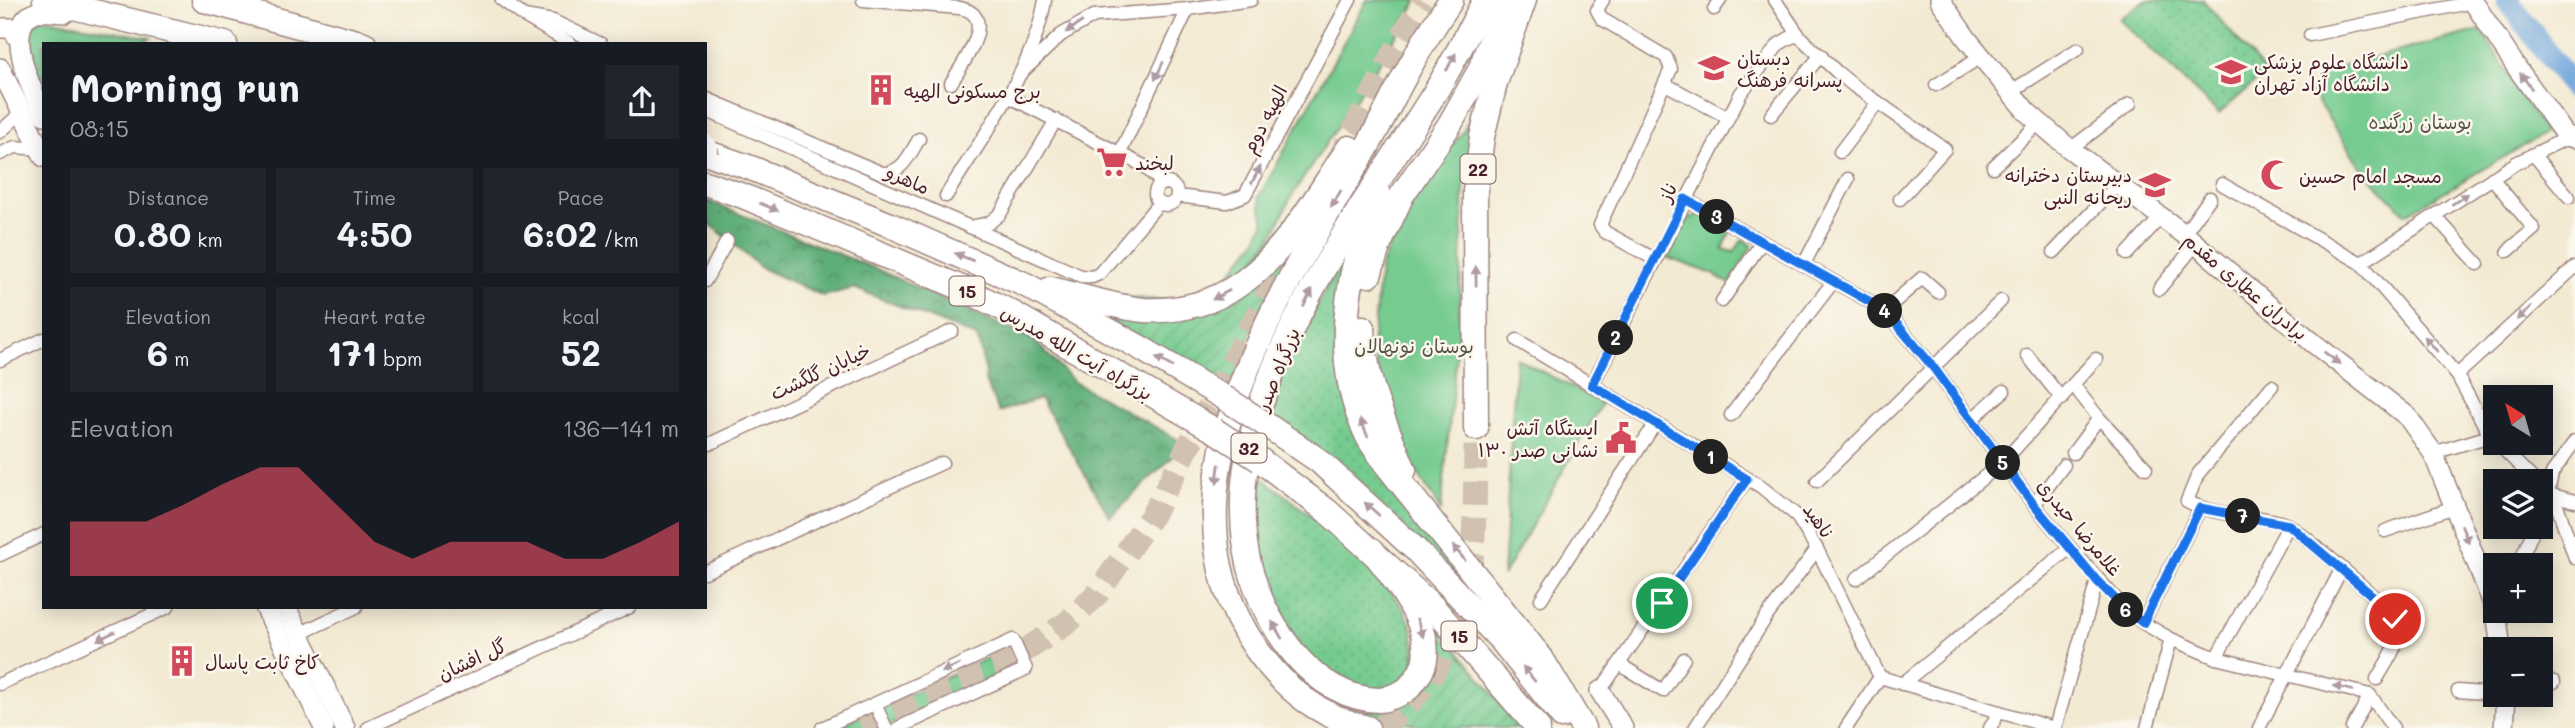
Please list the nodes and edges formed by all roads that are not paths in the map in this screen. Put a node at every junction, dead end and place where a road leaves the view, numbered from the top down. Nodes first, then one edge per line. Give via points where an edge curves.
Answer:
1 (204, 0) edge
2 (502, 0) edge
3 (863, 0) edge
4 (1045, 0) edge
5 (1251, 0) edge
6 (1350, 0) edge
7 (1451, 0) edge
8 (1485, 0) edge
9 (1506, 0) edge
10 (1524, 0) edge
11 (1603, 0) edge
12 (1774, 0) edge
13 (1940, 0) edge
14 (2473, 1) edge
15 (44, 6) edge
16 (1188, 9) junction
17 (524, 16) junction
18 (9, 32) edge
19 (2310, 35) dead end
20 (1800, 37) junction
21 (217, 42) edge
22 (357, 42) edge
23 (568, 42) edge
24 (597, 42) edge
25 (2078, 49) dead end
26 (1417, 54) junction
27 (1821, 55) junction
28 (1981, 57) junction
29 (0, 68) edge
30 (1020, 74) junction
31 (951, 83) dead end
32 (1665, 84) junction
33 (1936, 85) dead end
34 (2010, 92) junction
35 (1008, 96) junction
36 (707, 99) edge
37 (1431, 100) junction
38 (1878, 102) junction
39 (2130, 104) dead end
40 (42, 111) edge
41 (707, 111) edge
42 (22, 112) junction
43 (1771, 115) dead end
44 (1727, 117) junction
45 (1056, 120) junction
46 (2039, 123) junction
47 (0, 132) edge
48 (2572, 136) edge
49 (919, 139) dead end
50 (2070, 149) junction
51 (707, 152) edge
52 (1840, 152) dead end
53 (42, 153) edge
54 (1120, 153) junction
55 (0, 154) edge
56 (2533, 154) junction
57 (1993, 167) dead end
58 (2492, 178) junction
59 (1848, 179) dead end
60 (707, 184) edge
61 (1163, 184) junction
62 (2118, 184) junction
63 (2222, 184) dead end
64 (946, 195) dead end
65 (1177, 196) junction
66 (2569, 197) dead end
67 (2210, 198) dead end
68 (1685, 199) junction
69 (1900, 199) dead end
70 (1159, 203) junction
71 (2435, 216) junction
72 (2161, 217) junction
73 (968, 227) junction
74 (2190, 239) junction
75 (727, 241) dead end
76 (1762, 242) junction
77 (2508, 251) dead end
78 (2054, 252) dead end
79 (2127, 254) dead end
80 (1656, 260) junction
81 (2361, 263) junction
82 (1804, 264) junction
83 (2478, 264) dead end
84 (2575, 267) edge
85 (707, 277) edge
86 (1833, 282) junction
87 (1026, 285) junction
88 (2159, 289) dead end
89 (1938, 292) dead end
90 (2001, 301) dead end
91 (1722, 302) dead end
92 (1885, 310) junction
93 (952, 331) dead end
94 (42, 340) edge
95 (1517, 340) dead end
96 (2027, 355) dead end
97 (2096, 359) dead end
98 (0, 360) edge
99 (1933, 367) junction
100 (2457, 374) junction
101 (1592, 385) junction
102 (2074, 386) junction
103 (2272, 386) dead end
104 (2004, 391) dead end
105 (2062, 399) junction
106 (1731, 415) dead end
107 (2099, 418) junction
108 (1972, 419) junction
109 (2483, 420) edge
110 (1655, 424) junction
111 (1475, 428) tunnel mouth
112 (2575, 441) edge
113 (2483, 442) edge
114 (707, 445) edge
115 (2073, 453) dead end
116 (2433, 453) junction
117 (2509, 455) edge
118 (942, 463) dead end
119 (2003, 463) junction
120 (2063, 465) dead end
121 (2146, 468) dead end
122 (2523, 469) edge
123 (2553, 472) edge
124 (1747, 479) junction
125 (1817, 481) dead end
126 (2553, 494) edge
127 (2575, 501) edge
128 (2553, 502) edge
129 (1418, 503) junction
130 (2034, 505) junction
131 (2454, 507) junction
132 (2200, 508) junction
133 (2289, 525) junction
134 (2385, 531) dead end
135 (42, 535) edge
136 (2070, 548) junction
137 (1817, 549) junction
138 (1372, 550) junction
139 (0, 555) edge
140 (2575, 558) edge
141 (2342, 570) junction
142 (707, 571) edge
143 (2483, 571) edge
144 (1856, 579) dead end
145 (2097, 581) junction
146 (1541, 599) dead end
147 (164, 609) edge
148 (267, 609) edge
149 (286, 609) edge
150 (352, 609) edge
151 (626, 609) edge
152 (2143, 623) junction
153 (290, 638) junction
154 (2171, 639) junction
155 (1684, 659) dead end
156 (2216, 659) junction
157 (1619, 664) junction
158 (2287, 675) junction
159 (1880, 677) junction
160 (2377, 679) dead end
161 (0, 684) edge
162 (1902, 684) junction
163 (1600, 691) joint
164 (2458, 691) dead end
165 (2483, 693) edge
166 (2370, 695) junction
167 (874, 704) junction
168 (2505, 707) edge
169 (2000, 712) junction
170 (324, 728) edge
171 (345, 728) edge
172 (368, 728) edge
173 (822, 728) edge
174 (886, 728) edge
175 (898, 728) edge
176 (1367, 728) edge
177 (1538, 728) edge
178 (1570, 728) edge
179 (1583, 728) edge
180 (1623, 728) edge
181 (1695, 728) edge
182 (1846, 728) edge
183 (1990, 728) edge
184 (2054, 728) edge
185 (2147, 728) edge
186 (2259, 728) edge
187 (2352, 728) edge
188 (2393, 728) edge
189 (2504, 728) edge

1 - 22 highway
2 - 17 street
3 - 31 street via 959,8 972,14 978,31
4 - 30 street
5 - 16 street
65 -> 6 street, الهیه دوم via 1227,202 1245,195
7 - 26 highway, بزرگراه صدر / 32
37 -> 8 highway, بزرگراه صدر / 32
9 - 129 highway via 1480,70 1402,195 1367,282 1364,359 1371,391
111 -> 10 highway, 22 via 1475,191 1495,83
11 - 32 street via 1597,10 1602,19 1668,60 1671,69
12 - 20 street
13 - 28 street, برادران عطاری مقدم
14 - 19 street
48 -> 14 street via 2517,68
15 - 18 street
15 - 21 highway
16 -> 30 street via 1086,19 1061,35
16 -> 54 street
17 - 23 street
17 - 24 street via 553,21
18 - 40 street
20 - 27 street
20 - 44 street, ناز via 1779,44 1749,79
25 - 34 street
26 -> 87 highway via 1279,247 1244,283 1187,309 1141,310
26 -> 176 highway, بزرگراه صدر / 32 via 1270,319 1243,378 1218,472 1217,556 1248,638 1292,693 1335,717
27 - 38 street
27 - 43 street
28 - 33 street
28 - 34 street, برادران عطاری مقدم
29 - 42 street
30 - 35 street
32 - 44 street
32 - 80 street via 1600,225
34 - 46 street, برادران عطاری مقدم
35 - 45 street
35 - 64 street
36 - 49 street via 883,173 900,168
129 -> 37 highway, 32 via 1369,440 1360,419 1347,367 1347,316 1352,275 1371,218
138 -> 37 highway, بزرگراه صدر / 32 via 1406,597 1424,639 1424,668 1407,691 1381,700 1348,695 1327,684 1284,641 1256,586 1246,547 1245,480 1251,434 1292,330 1355,213
38 - 52 street
38 - 69 street via 1945,149
39 - 50 street
41 - 73 street, ماهرو
42 - 47 street
42 - 53 street
44 - 68 street, ناز
45 - 54 street
45 - 73 street via 1000,214 989,223
46 - 50 street, برادران عطاری مقدم
46 - 57 street
48 - 56 street
50 - 62 street, برادران عطاری مقدم
87 -> 51 highway, بزرگراه آیت الله مدرس / 15
53 - 55 street via 15,147
54 - 61 street
56 - 58 street
56 - 66 street
71 -> 58 street
58 - 77 street via 2534,229
59 - 82 street
60 -> 138 highway, بزرگراه آیت الله مدرس / 15, bridge via 1010,312 1261,460
61 - 65 street via 1173,186
61 - 70 street via 1156,191
62 - 72 street, برادران عطاری مقدم
62 - 78 street
63 - 81 street
65 - 70 street via 1171,204
67 - 74 street
68 - 76 street, غلامرضا حیدری
68 - 80 street, ناز
70 - 73 street, ماهرو via 1097,275 1077,275
71 - 81 street
71 - 83 street
72 - 74 street, برادران عطاری مقدم
72 - 79 street
74 - 88 street
74 -> 116 street, برادران عطاری مقدم via 2407,416
75 - 85 street
76 - 82 street, غلامرضا حیدری
76 - 91 street
80 - 101 street, ناز
100 -> 81 street
82 - 86 street, غلامرضا حیدری
84 -> 100 street
86 - 92 street, غلامرضا حیدری
86 - 106 street
178 -> 87 highway, 15, bridge via 1502,641 1415,549 1318,460 1223,397
89 - 92 street via 1922,278
90 - 99 street
92 - 99 street, غلامرضا حیدری
93 - 114 street, خیابان گلگشت
94 - 98 street
95 - 101 street, ناهید
96 - 105 street
97 - 102 street
99 - 108 street, غلامرضا حیدری
99 - 125 street
100 - 109 street
101 - 110 street, ناهید
102 - 105 street
102 - 107 street
103 - 132 street via 2199,474 2187,501
104 - 108 street
105 - 119 street
107 - 115 street
107 - 121 street
108 - 119 street, غلامرضا حیدری
110 - 124 street, ناهید
110 - 146 street
112 - 123 street
113 - 116 street
116 - 131 street, برادران عطاری مقدم
117 - 122 street
118 - 142 street
119 - 130 street, غلامرضا حیدری
119 - 144 street
120 - 130 street
124 - 137 street, ناهید via 1796,515
124 - 157 street
126 - 127 street
128 - 140 street
179 -> 129 highway via 1541,658
130 - 136 street, غلامرضا حیدری
131 - 134 street
131 -> 143 street, برادران عطاری مقدم
132 - 133 street
132 - 152 street
133 - 141 street
133 - 156 street
135 - 139 street
136 - 145 street, غلامرضا حیدری
136 - 162 street
137 - 159 street, ناهید
137 - 181 street via 1767,616
138 - 177 highway, 15 via 1433,607
141 - 158 street
141 - 160 street via 2395,619 2396,643
145 - 152 street, غلامرضا حیدری
145 - 184 street
147 -> 161 street
148 - 153 street
149 - 153 street
150 - 153 street
151 - 172 street, گل‌ افشان
152 - 154 street, غلامرضا حیدری
153 - 170 street
153 - 171 street
154 - 156 street, غلامرضا حیدری
154 - 185 street
155 - 157 street via 1663,691
156 - 158 street, غلامرضا حیدری
157 - 163 street
166 -> 158 street, غلامرضا حیدری
158 - 186 street
159 - 162 street
159 - 182 street
162 - 169 street
163 - 180 street
164 - 165 street
166 - 187 street
166 - 188 street
167 - 173 street
167 - 174 street
175 -> 167 street via 1026,669 1013,640
168 - 189 street
169 - 183 street
169 - 184 street

